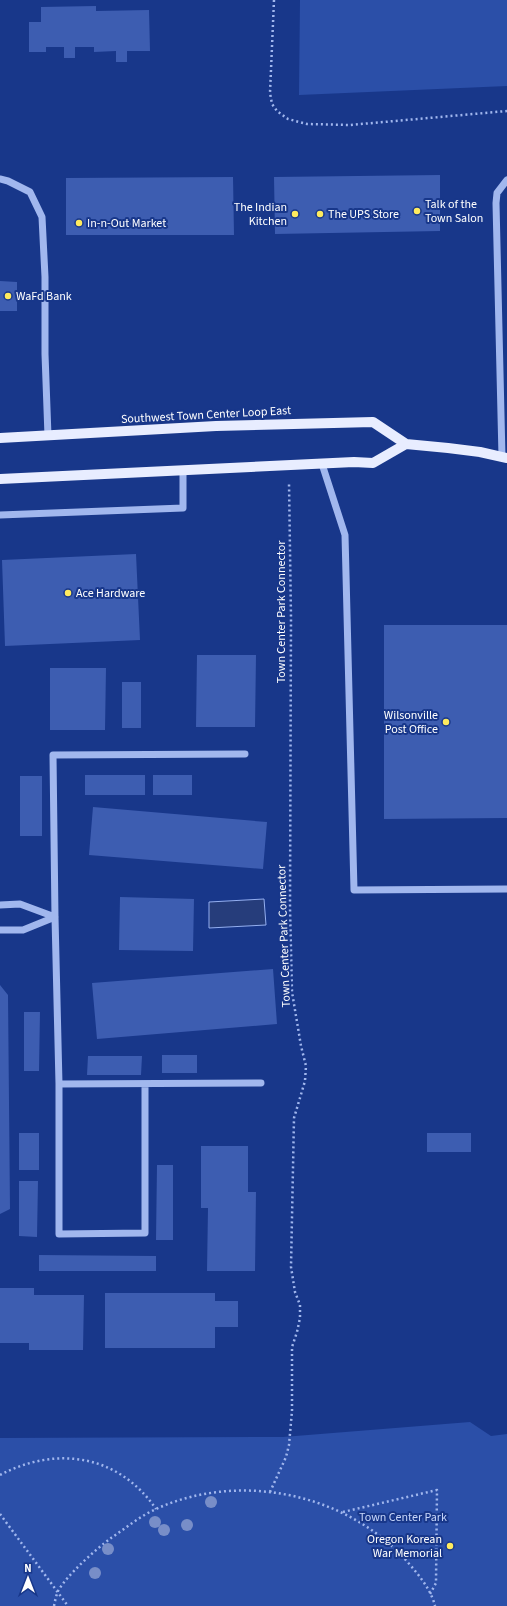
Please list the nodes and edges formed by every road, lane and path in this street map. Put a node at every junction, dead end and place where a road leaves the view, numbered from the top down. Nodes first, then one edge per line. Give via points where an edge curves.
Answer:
1 (274, 0) edge
2 (507, 111) edge
3 (0, 179) edge
4 (507, 180) edge
5 (48, 436) junction
6 (0, 438) edge
7 (406, 444) junction
8 (505, 457) edge
9 (322, 464) junction
10 (288, 466) junction
11 (183, 470) junction
12 (0, 479) edge
13 (0, 515) edge
14 (245, 754) dead end
15 (507, 889) edge
16 (0, 905) edge
17 (54, 917) junction
18 (0, 930) edge
19 (261, 1083) dead end
20 (59, 1084) junction
21 (145, 1084) junction
22 (0, 1475) edge
23 (270, 1492) junction
24 (156, 1509) junction
25 (342, 1512) junction
26 (0, 1514) edge
27 (58, 1592) junction
28 (430, 1594) junction
29 (54, 1606) edge
30 (68, 1606) edge
31 (435, 1606) edge

1 - 2 path via 270,93 272,104 288,119 307,124 350,125
3 - 5 lane via 30,192 42,217
4 - 8 lane via 497,193 496,203
5 - 6 main road, Southwest Town Center Loop East
5 - 7 main road, Southwest Town Center Loop East via 216,426 373,422
7 - 8 main road, Southwest Town Center Loop East
7 - 9 main road via 373,463
9 - 10 main road
9 - 15 lane via 344,535 354,890
10 - 11 main road
10 - 23 path, Town Center Park Connector via 292,992 306,1066 305,1081 294,1118 291,1268 300,1305 300,1318 292,1347 289,1445
11 - 12 main road
11 - 13 lane via 183,508
14 - 17 lane via 53,755
16 - 17 lane via 20,904
17 - 18 lane via 23,930
17 - 20 lane
19 - 21 lane
20 - 21 lane
20 - 21 lane via 59,1234 114,1234 146,1233
22 - 24 path via 37,1462 86,1460 126,1477 147,1496
23 - 24 path via 244,1490 202,1494
23 - 25 path via 299,1497
24 - 27 path via 140,1517 100,1546
25 - 28 path via 361,1522 395,1549 414,1570
25 - 28 path via 437,1490 436,1583
26 - 27 path
27 - 29 path
27 - 30 path
28 - 31 path

